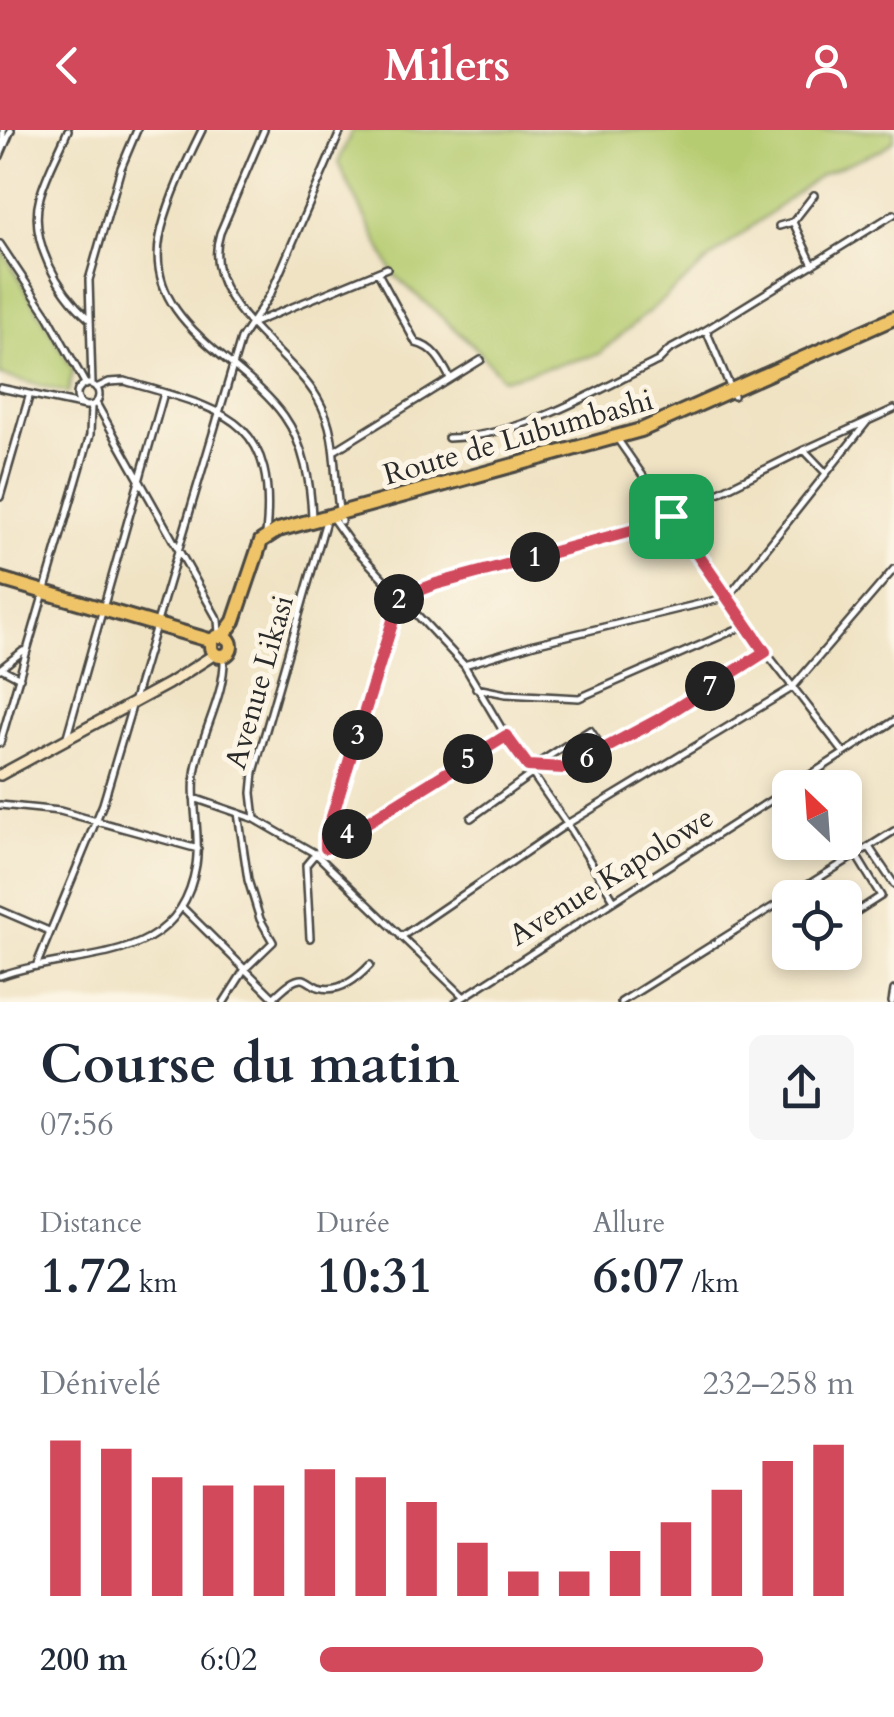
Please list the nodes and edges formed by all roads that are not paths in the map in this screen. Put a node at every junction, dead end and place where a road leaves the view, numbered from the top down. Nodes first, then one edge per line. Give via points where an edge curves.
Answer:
1 (3, 130) edge
2 (11, 130) edge
3 (68, 130) edge
4 (137, 130) edge
5 (202, 130) edge
6 (264, 130) edge
7 (341, 130) edge
8 (1, 153) edge
9 (814, 195) dead end
10 (894, 214) edge
11 (793, 222) junction
12 (779, 226) dead end
13 (0, 244) edge
14 (812, 265) junction
15 (387, 268) dead end
16 (378, 273) junction
17 (89, 318) junction
18 (894, 322) edge
19 (249, 325) junction
20 (706, 330) junction
21 (481, 360) dead end
22 (233, 364) junction
23 (450, 378) junction
24 (91, 386) junction
25 (0, 388) edge
26 (164, 392) junction
27 (733, 393) junction
28 (30, 397) junction
29 (91, 405) junction
30 (894, 409) edge
31 (219, 410) junction
32 (869, 420) junction
33 (448, 438) dead end
34 (618, 441) junction
35 (804, 450) junction
36 (334, 451) junction
37 (825, 472) junction
38 (139, 480) junction
39 (0, 496) edge
40 (671, 516) junction
41 (331, 520) junction
42 (266, 541) junction
43 (177, 549) junction
44 (894, 569) edge
45 (886, 577) junction
46 (894, 582) edge
47 (6, 584) edge
48 (44, 595) junction
49 (728, 597) junction
50 (400, 598) junction
51 (100, 610) junction
52 (747, 624) junction
53 (154, 626) junction
54 (219, 644) junction
55 (25, 649) junction
56 (765, 652) junction
57 (464, 664) junction
58 (1, 668) edge
59 (20, 678) junction
60 (792, 688) junction
61 (478, 690) junction
62 (133, 704) junction
63 (894, 720) edge
64 (506, 736) junction
65 (66, 738) junction
66 (0, 743) edge
67 (603, 749) junction
68 (844, 752) junction
69 (531, 769) junction
70 (817, 770) edge
71 (0, 775) edge
72 (194, 798) junction
73 (772, 799) edge
74 (0, 805) edge
75 (238, 813) junction
76 (471, 818) dead end
77 (255, 819) junction
78 (96, 821) junction
79 (568, 824) junction
80 (894, 831) edge
81 (869, 847) junction
82 (198, 848) junction
83 (326, 848) junction
84 (862, 851) edge
85 (316, 854) junction
86 (848, 860) edge
87 (859, 860) edge
88 (816, 880) edge
89 (894, 884) edge
90 (614, 900) junction
91 (183, 908) junction
92 (772, 908) edge
93 (862, 908) edge
94 (0, 910) edge
95 (49, 932) junction
96 (401, 937) junction
97 (310, 938) dead end
98 (37, 964) junction
99 (370, 965) dead end
100 (246, 970) junction
101 (0, 976) edge
102 (894, 990) edge
103 (462, 996) junction
104 (276, 1000) edge
105 (224, 1002) edge
106 (456, 1002) edge
107 (622, 1002) edge
108 (892, 1002) edge

1 - 8 street
2 - 8 street
3 - 17 street via 40,196 39,224 54,274
4 - 17 street via 100,234
5 - 22 street via 159,238 160,268 179,316
6 - 19 street via 214,249
7 - 19 street via 271,293
9 - 11 street
10 - 14 street
11 - 12 street
11 - 14 street
13 - 24 street
14 - 20 street
15 - 16 street
16 - 19 street
16 - 23 street via 416,344 426,345
17 - 24 street
18 - 27 highway, Route de Lubumbashi
19 - 22 street
19 - 36 street via 297,369 318,400
20 - 27 street
20 - 33 street via 550,415
21 - 23 street
22 - 31 street
22 - 41 street via 290,427
23 - 36 street
24 - 26 street via 125,381
24 - 29 street via 99,395
24 - 29 street via 77,394 80,403
25 - 28 street
26 - 31 street
26 - 38 street
27 - 34 highway, Route de Lubumbashi
28 - 29 street
28 - 39 street
29 - 38 street
29 - 48 street via 90,434
30 - 32 street
31 - 42 street via 248,434 263,460 270,510
31 - 43 street
32 - 35 street
32 - 37 street
34 - 40 street
34 - 41 highway, Route de Lubumbashi
35 - 37 street
35 - 40 street
36 - 41 street
37 - 49 street
38 - 43 street
38 - 51 street
40 - 49 street
40 - 50 street
41 - 42 highway, Route de Lubumbashi
41 - 50 street
41 - 77 street, Avenue Likasi via 252,778
42 - 54 highway via 242,620
43 - 53 street
43 - 54 street via 218,620
44 - 45 street
45 - 46 street
45 - 60 street
47 - 48 highway
48 - 51 highway
48 - 55 street
49 - 52 street
49 - 57 street
50 - 57 street
50 - 83 street
51 - 53 highway
51 - 65 street
52 - 56 street
52 - 61 street via 579,698
53 - 54 highway
53 - 62 street
54 - 62 main road
54 - 72 street via 223,678 196,764
55 - 58 street
55 - 59 street
56 - 60 street
56 - 67 street
57 - 61 street
58 - 59 street
59 - 66 street
60 - 68 street
60 - 79 street
61 - 64 street
62 - 65 main road
62 - 78 street
63 - 68 street, Avenue Kapolowe
64 - 69 street
64 - 83 street
65 - 71 main road
67 - 69 street via 564,768
67 - 69 street via 590,730
68 - 70 street, Avenue Kapolowe
69 - 76 street
69 - 79 street
72 - 75 street
72 - 82 street
73 - 90 street, Avenue Kapolowe
74 - 78 street
75 - 77 street
75 - 100 street via 248,880 272,942
77 - 85 street
78 - 82 street
78 - 95 street
79 - 90 street
79 - 96 street
80 - 81 street
81 - 84 street
81 - 89 street
82 - 91 street
83 - 85 street
85 - 96 street
85 - 97 street via 306,865
86 - 88 street
87 - 93 street via 881,896
90 - 103 street, Avenue Kapolowe
91 - 98 street via 132,947
91 - 100 street
92 - 107 street
94 - 95 street
95 - 98 street
96 - 103 street
98 - 101 street
99 - 104 street via 336,988 296,980
100 - 104 street
100 - 105 street
102 - 108 street
103 - 106 street, Avenue Kapolowe

